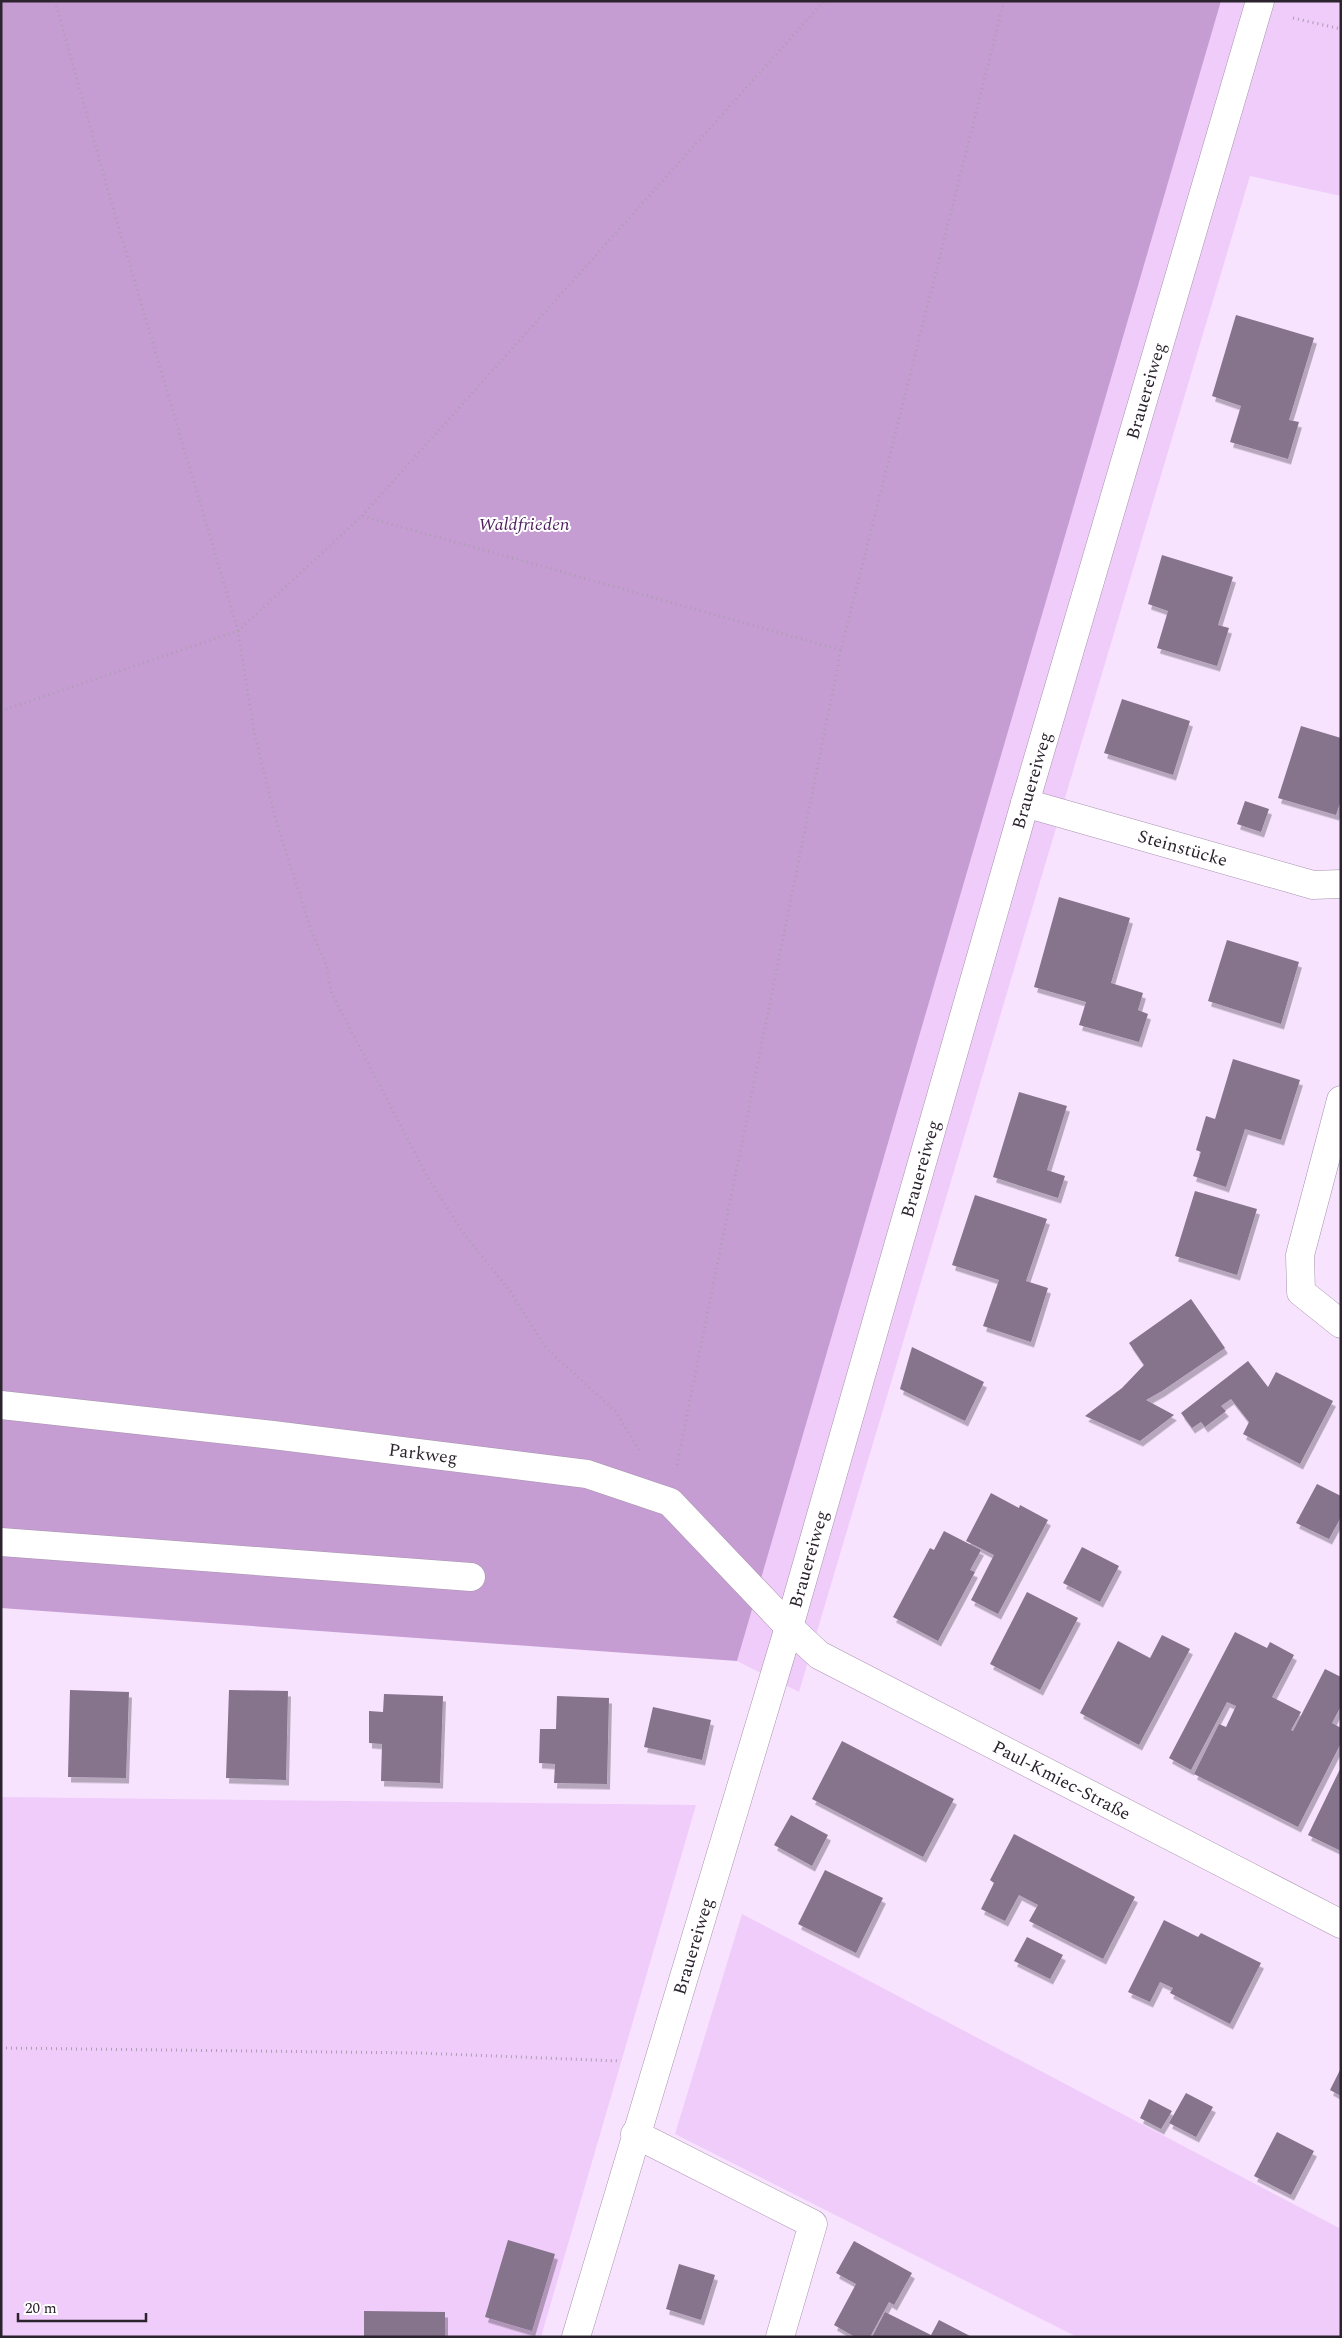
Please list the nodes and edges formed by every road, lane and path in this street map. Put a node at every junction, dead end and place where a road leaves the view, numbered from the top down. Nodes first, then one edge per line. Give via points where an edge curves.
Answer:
1 (55, 1) edge
2 (824, 1) edge
3 (1004, 1) edge
4 (1258, 6) edge
5 (1341, 29) edge
6 (362, 516) junction
7 (238, 631) junction
8 (841, 650) junction
9 (1, 711) edge
10 (1025, 803) junction
11 (1341, 884) edge
12 (1341, 1100) edge
13 (1341, 1324) edge
14 (1, 1405) edge
15 (640, 1453) dead end
16 (670, 1502) junction
17 (1, 1542) edge
18 (471, 1578) dead end
19 (790, 1627) junction
20 (1341, 1924) edge
21 (1, 2048) edge
22 (656, 2064) junction
23 (635, 2134) junction
24 (576, 2337) edge
25 (780, 2337) edge

1 - 7 path
2 - 6 path
3 - 8 path
4 - 5 path
4 - 10 street, Brauereiweg
6 - 7 path
6 - 8 path
7 - 9 path
7 - 15 path via 254,732 277,824 311,930 326,965 332,994 427,1176 462,1231 510,1291 546,1348 616,1412
8 - 16 path
10 - 11 street, Steinstücke via 1313,885
10 - 19 street, Brauereiweg
12 - 13 street via 1300,1255 1301,1292
14 - 16 street, Parkweg via 587,1474
16 - 19 street, Parkweg
17 - 18 street
19 - 20 street, Paul-Kmiec-Straße via 819,1654
19 - 22 street, Brauereiweg
21 - 22 path via 410,2053
22 - 23 street, Brauereiweg
23 - 24 street, Brauereiweg
23 - 25 street via 813,2224

